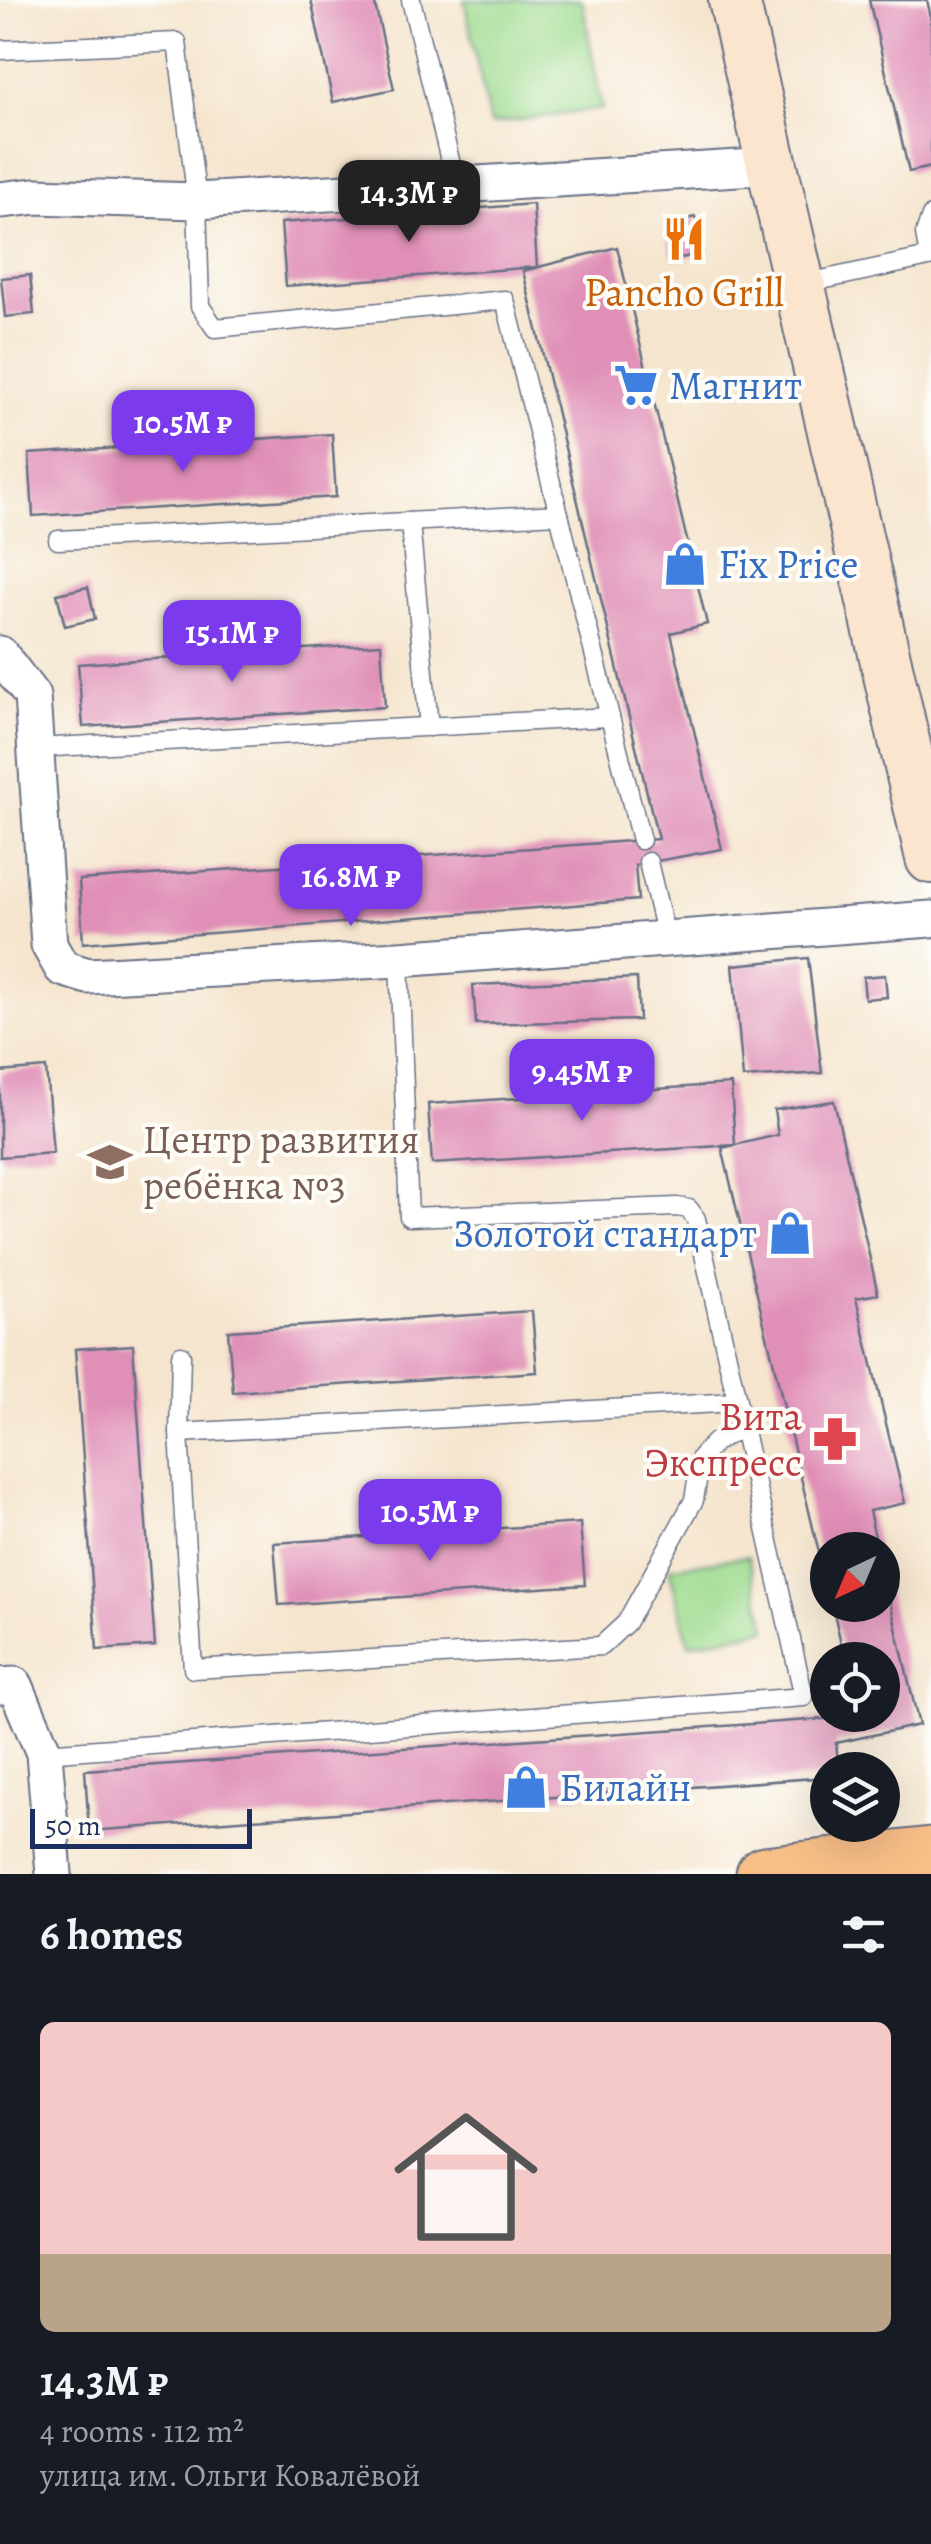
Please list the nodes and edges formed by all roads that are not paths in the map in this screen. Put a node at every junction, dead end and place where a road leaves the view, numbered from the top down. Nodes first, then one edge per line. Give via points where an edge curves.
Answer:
1 (411, 0) edge
2 (734, 0) edge
3 (0, 50) edge
4 (770, 166) junction
5 (456, 185) junction
6 (0, 200) edge
7 (196, 200) junction
8 (931, 216) edge
9 (930, 259) edge
10 (798, 285) junction
11 (559, 514) junction
12 (410, 522) junction
13 (58, 540) dead end
14 (3, 656) edge
15 (610, 717) junction
16 (429, 727) junction
17 (36, 748) junction
18 (641, 840) dead end
19 (931, 858) edge
20 (648, 862) dead end
21 (931, 918) edge
22 (667, 940) junction
23 (399, 959) junction
24 (181, 1355) dead end
25 (737, 1402) junction
26 (743, 1427) junction
27 (179, 1432) junction
28 (5, 1680) edge
29 (44, 1753) junction
30 (931, 1856) edge
31 (817, 1869) edge
32 (54, 1874) edge
33 (764, 1874) edge

1 - 5 lane
2 - 4 street
3 - 7 lane via 177,42
4 - 5 street
4 - 10 street
5 - 7 street
6 - 7 street
7 - 11 lane via 200,306 215,328 505,300
8 - 9 lane via 925,234
9 - 10 lane
10 - 19 street
11 - 12 lane
11 - 15 lane
12 - 13 lane
12 - 16 lane
14 - 17 street via 32,696
15 - 16 lane
15 - 18 lane
16 - 17 lane
17 - 23 street via 49,945 62,968 88,976
20 - 22 lane
21 - 22 street
22 - 23 street
23 - 25 lane via 410,1217 689,1209
24 - 27 lane
25 - 26 lane
25 - 27 lane
26 - 27 lane via 702,1457 694,1500 626,1624 601,1646 192,1669
26 - 29 lane via 804,1697
28 - 29 street
29 - 32 street
30 - 31 highway
31 - 33 highway

